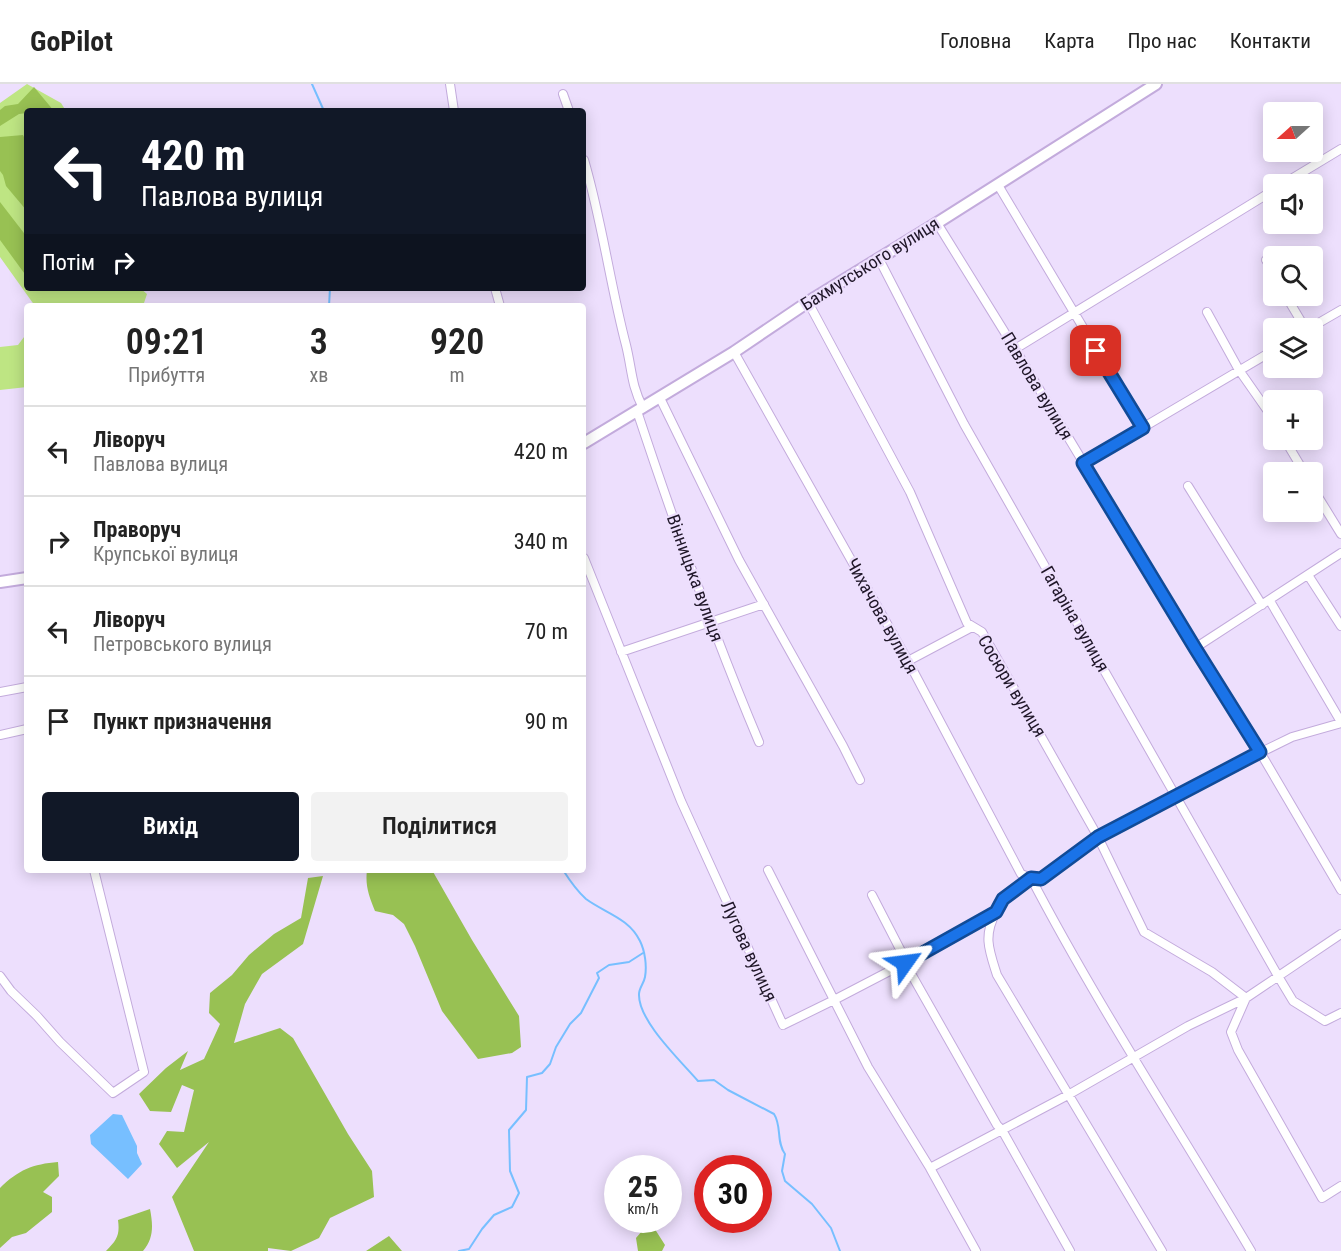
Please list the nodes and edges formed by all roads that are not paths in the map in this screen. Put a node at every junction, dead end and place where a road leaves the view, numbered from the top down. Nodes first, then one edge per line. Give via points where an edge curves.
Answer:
1 (450, 84) edge
2 (1156, 84) edge
3 (563, 94) dead end
4 (454, 108) edge
5 (568, 108) edge
6 (1341, 149) edge
7 (586, 168) edge
8 (1299, 174) edge
9 (998, 185) junction
10 (1263, 197) edge
11 (937, 223) junction
12 (879, 259) junction
13 (808, 302) junction
14 (1341, 310) edge
15 (1073, 312) junction
16 (1207, 312) dead end
17 (1323, 320) edge
18 (1015, 349) junction
19 (734, 352) junction
20 (1263, 356) edge
21 (1239, 370) junction
22 (660, 398) junction
23 (1263, 404) edge
24 (640, 409) junction
25 (1143, 428) junction
26 (586, 442) edge
27 (1083, 463) junction
28 (1188, 486) dead end
29 (1323, 505) edge
30 (1341, 534) edge
31 (1341, 553) edge
32 (586, 563) edge
33 (1308, 575) junction
34 (24, 578) edge
35 (0, 582) edge
36 (1270, 601) junction
37 (764, 604) junction
38 (1262, 605) junction
39 (711, 621) junction
40 (1341, 626) edge
41 (972, 627) junction
42 (1195, 648) junction
43 (621, 652) junction
44 (908, 661) junction
45 (24, 688) edge
46 (0, 692) edge
47 (1341, 723) edge
48 (24, 730) edge
49 (0, 735) edge
50 (759, 742) dead end
51 (1260, 752) junction
52 (860, 780) dead end
53 (1174, 795) junction
54 (1098, 837) junction
55 (768, 870) dead end
56 (95, 873) edge
57 (1031, 878) junction
58 (1341, 890) edge
59 (872, 895) dead end
60 (996, 912) junction
61 (1341, 934) edge
62 (905, 963) junction
63 (0, 976) edge
64 (1278, 976) junction
65 (1246, 998) junction
66 (834, 1000) junction
67 (1341, 1013) edge
68 (1132, 1058) junction
69 (1068, 1095) junction
70 (1002, 1130) junction
71 (930, 1168) junction
72 (1341, 1186) edge
73 (976, 1251) edge
74 (1070, 1251) edge
75 (1162, 1251) edge
76 (1251, 1251) edge

1 - 4 street
2 - 9 main road, Бахмутського вулиця
3 - 5 street
6 - 8 street
7 - 24 street, Вінницька вулиця
9 - 11 main road, Бахмутського вулиця
9 - 15 street
10 - 15 street
11 - 12 main road, Бахмутського вулиця
11 - 18 street, Павлова вулиця
12 - 13 main road, Бахмутського вулиця
12 - 53 street, Гагаріна вулиця via 964,424
13 - 19 main road, Бахмутського вулиця
13 - 41 street, Сосюри вулиця via 910,492
14 - 17 street
15 - 18 street
15 - 25 street
16 - 21 street
18 - 27 street, Павлова вулиця
19 - 22 main road, Бахмутського вулиця
19 - 44 street, Чихачова вулиця
20 - 21 street
21 - 23 street
21 - 25 street
22 - 24 main road, Бахмутського вулиця
22 - 37 street
24 - 26 main road, Бахмутського вулиця
24 - 39 street, Вінницька вулиця via 680,540
25 - 27 street
27 - 42 street, Павлова вулиця
28 - 38 street
29 - 30 street
31 - 33 street
32 - 43 street, Лугова вулиця
33 - 36 street
33 - 40 street
34 - 35 main road
36 - 38 street
36 - 47 street
37 - 39 street
37 - 52 street
38 - 42 street
39 - 43 street
39 - 50 street, Вінницька вулиця
41 - 44 street
41 - 54 street, Сосюри вулиця via 982,632
42 - 51 street, Павлова вулиця
43 - 66 street, Лугова вулиця via 681,801 783,1025
44 - 57 street, Чихачова вулиця via 1021,874
45 - 46 street
47 - 51 street via 1292,736
48 - 49 street
51 - 53 street
51 - 58 street, Павлова вулиця
53 - 54 street
53 - 64 street, Гагаріна вулиця
54 - 57 street via 1041,879
54 - 65 street, Сосюри вулиця via 1144,932 1212,972
55 - 66 street
56 - 63 street via 144,1072 113,1093
57 - 60 street via 1003,899
57 - 68 street, Чихачова вулиця
59 - 62 street
60 - 62 street
60 - 69 street via 988,927 989,952 997,975
61 - 64 street
62 - 66 street
62 - 70 street
64 - 65 street
64 - 67 street, Гагаріна вулиця via 1293,1001 1325,1021
65 - 68 street
65 - 72 street via 1231,1032 1238,1050 1322,1198
66 - 71 street via 868,1067
68 - 69 street
68 - 76 street, Чихачова вулиця
69 - 70 street
69 - 75 street
70 - 71 street
70 - 74 street
71 - 73 street

